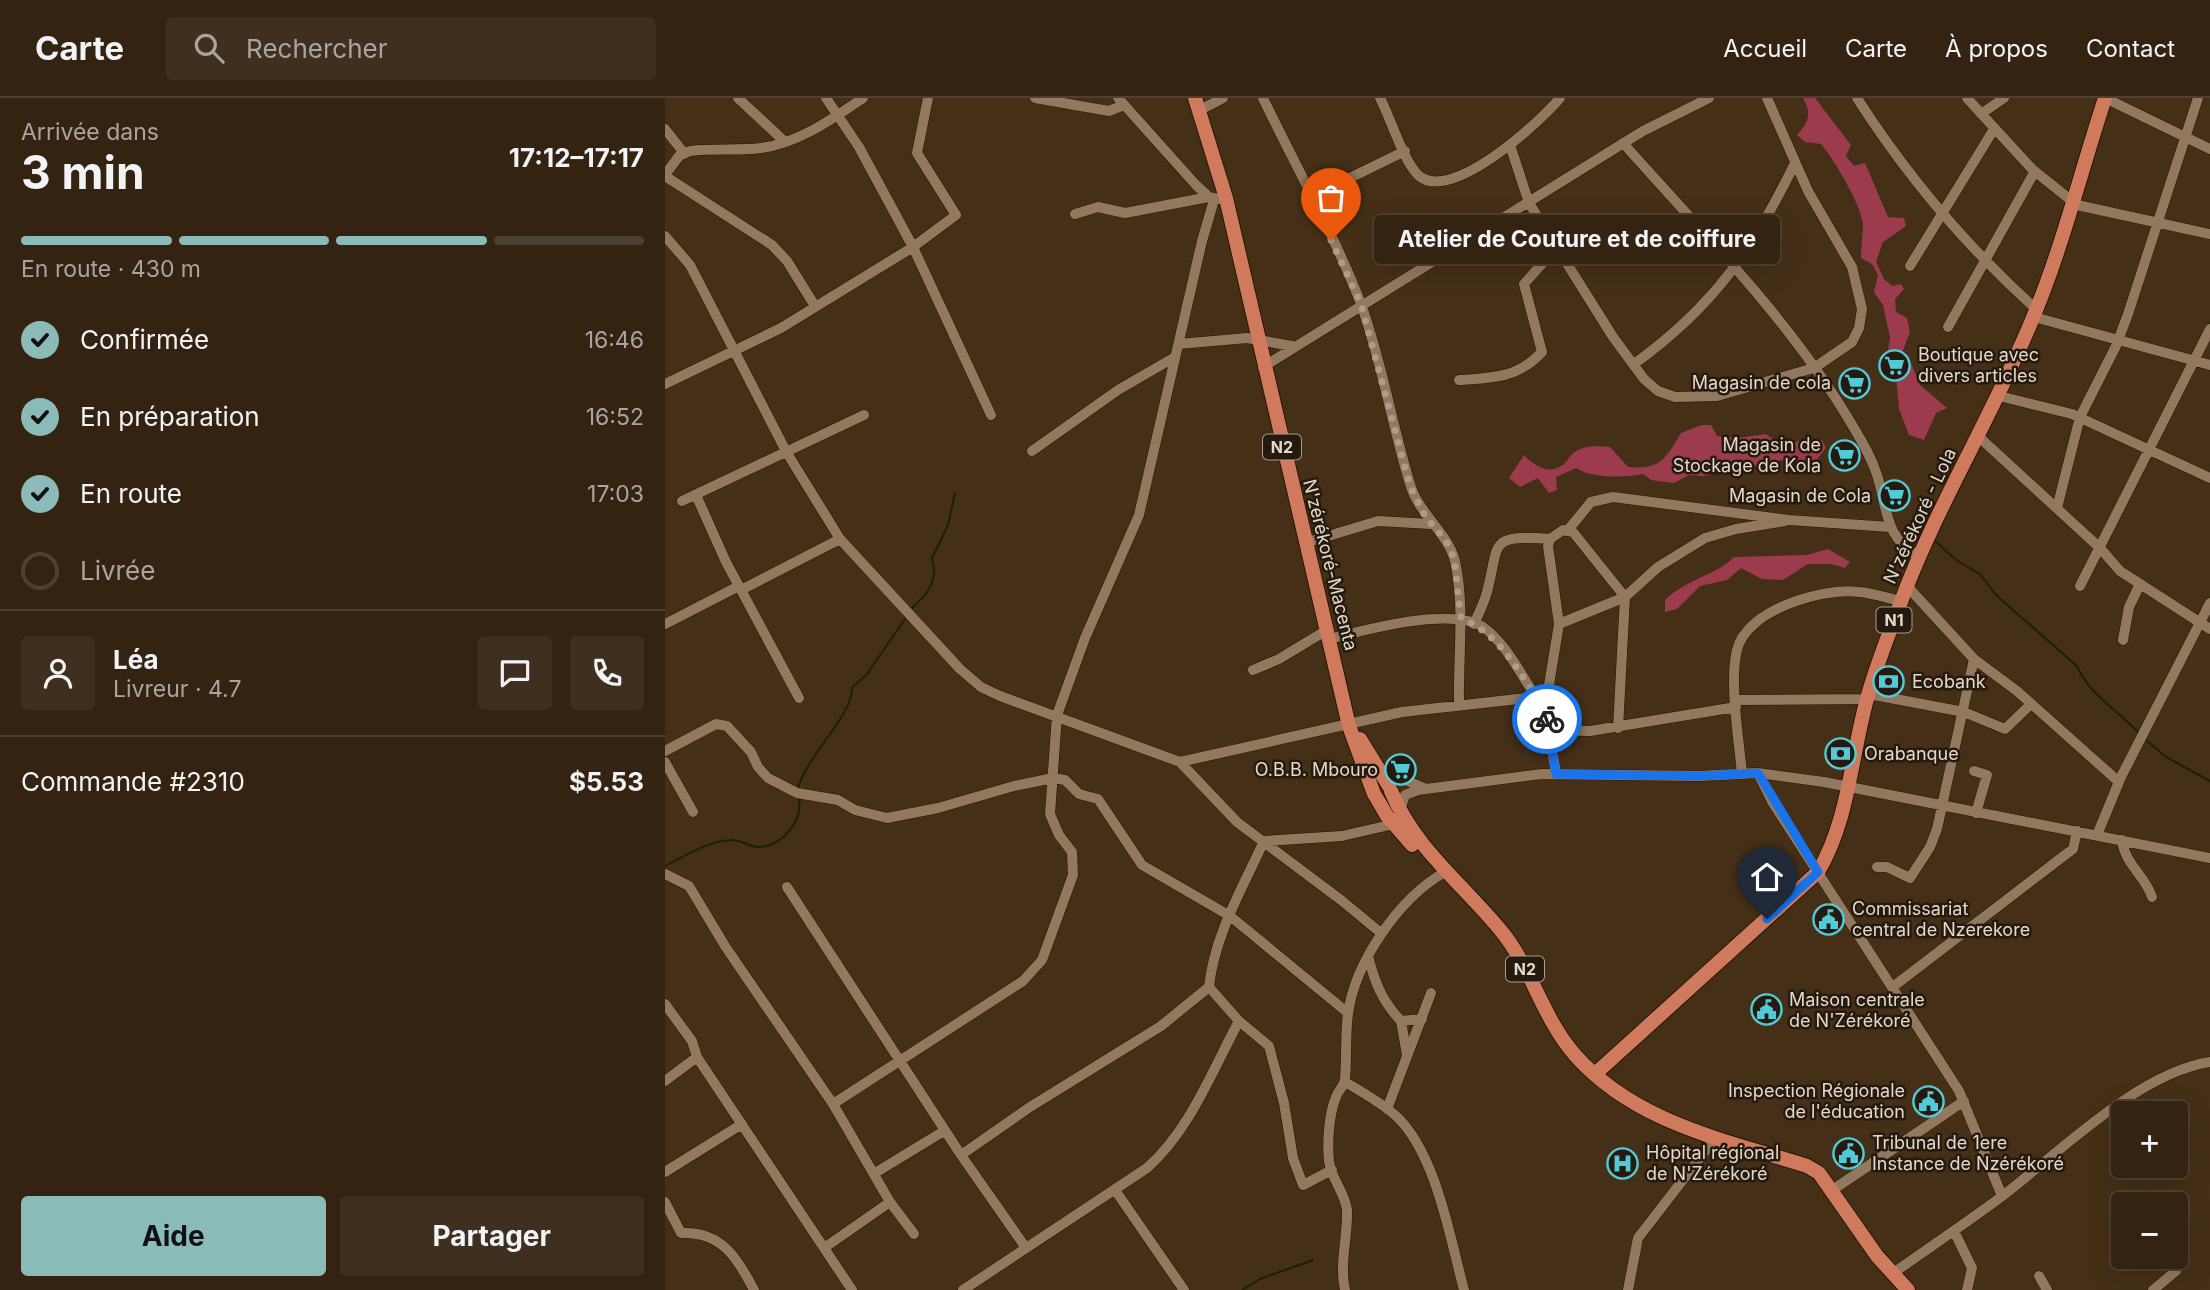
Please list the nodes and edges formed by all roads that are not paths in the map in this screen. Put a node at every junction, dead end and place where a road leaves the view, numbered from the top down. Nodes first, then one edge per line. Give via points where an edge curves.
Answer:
1 (738, 98) edge
2 (826, 98) edge
3 (863, 98) edge
4 (928, 98) edge
5 (1035, 98) edge
6 (1223, 98) edge
7 (1263, 98) edge
8 (1380, 98) edge
9 (1560, 98) edge
10 (1709, 98) edge
11 (1767, 98) edge
12 (1857, 98) edge
13 (1967, 98) edge
14 (2004, 98) edge
15 (2105, 98) edge
16 (2198, 98) edge
17 (1121, 102) edge
18 (1202, 103) edge
19 (1980, 114) junction
20 (838, 115) junction
21 (1994, 129) junction
22 (665, 130) edge
23 (2185, 139) junction
24 (785, 142) junction
25 (1623, 143) junction
26 (1510, 145) junction
27 (2210, 149) edge
28 (1405, 151) junction
29 (684, 153) junction
30 (1795, 163) junction
31 (2035, 171) junction
32 (665, 176) edge
33 (1311, 197) junction
34 (1221, 198) junction
35 (2072, 200) junction
36 (1529, 203) junction
37 (1943, 212) junction
38 (1076, 214) dead end
39 (2158, 225) junction
40 (2210, 234) edge
41 (665, 236) edge
42 (1558, 246) junction
43 (913, 247) junction
44 (1984, 258) junction
45 (1910, 266) dead end
46 (1734, 268) junction
47 (1361, 304) junction
48 (815, 306) junction
49 (2035, 313) junction
50 (1948, 327) dead end
51 (2210, 329) edge
52 (2118, 340) junction
53 (1261, 341) junction
54 (1179, 344) junction
55 (1291, 346) junction
56 (732, 350) junction
57 (1175, 357) junction
58 (2196, 361) junction
59 (1634, 364) junction
60 (1266, 365) junction
61 (2210, 365) edge
62 (1814, 368) junction
63 (1459, 380) dead end
64 (665, 384) edge
65 (1999, 396) junction
66 (864, 415) dead end
67 (991, 415) dead end
68 (2080, 417) junction
69 (1979, 438) junction
70 (2150, 449) junction
71 (1032, 451) dead end
72 (787, 453) junction
73 (2210, 478) edge
74 (696, 495) junction
75 (683, 500) dead end
76 (2057, 508) junction
77 (1789, 520) junction
78 (1431, 524) junction
79 (1890, 527) junction
80 (1568, 530) junction
81 (840, 539) junction
82 (1550, 539) junction
83 (1309, 541) junction
84 (2100, 548) junction
85 (1919, 556) junction
86 (2140, 584) junction
87 (1907, 586) junction
88 (2080, 586) dead end
89 (740, 588) junction
90 (1625, 597) junction
91 (1901, 601) junction
92 (2210, 603) edge
93 (1461, 618) junction
94 (2200, 622) junction
95 (665, 624) edge
96 (1474, 624) junction
97 (1559, 624) junction
98 (2210, 629) edge
99 (1331, 636) junction
100 (2123, 640) dead end
101 (1974, 659) junction
102 (1253, 670) dead end
103 (1868, 696) junction
104 (1536, 697) junction
105 (799, 698) dead end
106 (1459, 703) junction
107 (1736, 703) junction
108 (2031, 704) junction
109 (1545, 709) junction
110 (1964, 712) junction
111 (1057, 715) junction
112 (1352, 725) junction
113 (1618, 728) junction
114 (1549, 730) junction
115 (665, 751) edge
116 (665, 762) edge
117 (1180, 762) junction
118 (1375, 766) junction
119 (1974, 772) dead end
120 (1758, 773) junction
121 (1556, 774) junction
122 (1742, 774) junction
123 (1053, 779) junction
124 (2119, 782) junction
125 (1848, 787) junction
126 (1390, 788) junction
127 (1428, 789) junction
128 (1375, 795) junction
129 (1943, 806) junction
130 (693, 812) dead end
131 (1976, 813) junction
132 (1397, 819) junction
133 (2077, 831) junction
134 (2097, 835) junction
135 (2122, 840) junction
136 (1263, 841) junction
137 (2210, 858) edge
138 (1877, 867) dead end
139 (1445, 872) junction
140 (1818, 872) junction
141 (665, 874) edge
142 (787, 887) dead end
143 (2152, 897) dead end
144 (1230, 916) junction
145 (1381, 933) junction
146 (1368, 956) junction
147 (1893, 986) junction
148 (1209, 987) junction
149 (1431, 993) dead end
150 (665, 1004) edge
151 (1348, 1013) junction
152 (1422, 1019) junction
153 (1239, 1021) junction
154 (1401, 1021) junction
155 (697, 1057) junction
156 (1407, 1057) junction
157 (899, 1061) junction
158 (2210, 1062) edge
159 (1595, 1073) junction
160 (665, 1081) edge
161 (1345, 1082) junction
162 (1964, 1101) junction
163 (833, 1104) junction
164 (1387, 1109) junction
165 (742, 1124) junction
166 (944, 1131) junction
167 (1716, 1137) junction
168 (961, 1156) junction
169 (1332, 1170) junction
170 (665, 1172) edge
171 (874, 1173) junction
172 (1833, 1189) junction
173 (1115, 1190) junction
174 (2002, 1196) junction
175 (665, 1202) edge
176 (890, 1202) junction
177 (1954, 1231) junction
178 (914, 1234) dead end
179 (824, 1248) junction
180 (1026, 1248) junction
181 (2176, 1271) dead end
182 (1892, 1274) junction
183 (2039, 1276) dead end
184 (754, 1290) edge
185 (852, 1290) edge
186 (963, 1290) edge
187 (1184, 1290) edge
188 (1345, 1290) edge
189 (1464, 1290) edge
190 (1628, 1290) edge
191 (1908, 1290) edge
192 (1968, 1290) edge
193 (2047, 1290) edge
194 (2153, 1290) edge

1 - 24 street
2 - 20 street
3 - 20 street
4 - 43 street via 917,153 956,215
5 - 17 street via 1109,111
6 - 18 street
7 - 33 street
8 - 28 street
9 - 26 street
10 - 25 street
11 - 30 street
12 - 37 street via 1904,168
13 - 19 street
14 - 19 street
15 - 23 street
15 - 35 highway, N'zérékoré - Lola / N1
16 - 23 street
17 - 34 street via 1181,170
18 - 34 highway, N2
19 - 21 street
20 - 24 street
20 - 43 street
21 - 31 street
21 - 37 street
22 - 29 street
23 - 27 street
23 - 39 street
24 - 29 street
25 - 36 street
25 - 46 street
26 - 28 street via 1466,176 1439,181 1419,175
26 - 36 street
28 - 33 street
29 - 32 street
30 - 46 street
30 - 62 street via 1852,267 1862,309 1851,342
31 - 35 street
31 - 44 street
32 - 48 street via 772,245
33 - 47 street
34 - 38 street via 1125,213 1098,207
34 - 53 highway, N2
34 - 54 street
35 - 39 street via 2082,207
35 - 49 highway, N'zérékoré - Lola / N1
36 - 42 street
36 - 47 street
37 - 44 street
37 - 45 street
39 - 40 street
39 - 52 street
41 - 56 street via 690,265
42 - 59 street
42 - 63 street via 1524,284 1542,352 1523,370 1504,377
43 - 48 street
43 - 67 street
44 - 49 street
44 - 50 street
46 - 59 street via 1682,327
46 - 62 street
47 - 55 street
47 - 78 street via 1410,486
48 - 56 street via 781,328
49 - 52 street
49 - 65 highway, N'zérékoré - Lola / N1
51 - 58 street
52 - 58 street
52 - 68 street
53 - 54 street
53 - 55 street
53 - 60 highway, N2
54 - 57 street
55 - 60 street
56 - 64 street
56 - 72 street
57 - 71 street via 1118,390
57 - 111 street via 1139,515
58 - 61 street
58 - 70 street
59 - 62 street via 1658,391 1693,398 1717,396
60 - 83 highway, N2
62 - 79 street via 1868,453
65 - 68 street
65 - 69 highway, N'zérékoré - Lola / N1
66 - 72 street
68 - 70 street
68 - 76 street
69 - 76 street
69 - 85 highway, N'zérékoré - Lola / N1
70 - 73 street
70 - 84 street
72 - 74 street
72 - 81 street
74 - 75 street
74 - 89 street
76 - 84 street
77 - 79 street
77 - 80 street via 1613,496 1591,502
77 - 90 street via 1706,538 1658,567
78 - 83 street via 1378,521
78 - 93 street via 1454,558
79 - 85 street via 1902,547
80 - 82 street
80 - 90 street
81 - 89 street
81 - 111 street via 981,687
82 - 96 street via 1513,539 1498,546
82 - 97 street
83 - 99 highway, N2
84 - 86 street via 2120,571
84 - 88 street
85 - 87 highway, N'zérékoré - Lola / N1
86 - 94 street
86 - 100 street via 2126,617
87 - 91 highway, N'zérékoré - Lola / N1
87 - 101 street
89 - 95 street
89 - 105 street
90 - 97 street
90 - 113 street
91 - 103 highway, N'zérékoré - Lola / N1
91 - 107 street via 1858,591 1836,592 1811,596 1769,613 1751,625 1736,651
92 - 94 street
93 - 96 street
93 - 99 street
93 - 106 street
94 - 98 street
94 - 124 street
96 - 104 street via 1495,639
97 - 109 street
99 - 102 street
99 - 112 highway, N2
101 - 108 street
101 - 110 street
103 - 107 street
103 - 110 street
103 - 125 highway, N'zérékoré - Lola / N1
104 - 106 street
104 - 109 street
106 - 112 street
107 - 113 street
107 - 122 street
108 - 110 street via 2005,729
108 - 124 street
109 - 114 street
110 - 129 street
111 - 117 street
111 - 123 street
112 - 117 street
112 - 118 highway, N2
112 - 128 highway, N2
113 - 114 street
114 - 121 street
115 - 123 street via 716,724 727,726 768,778 796,793 838,800 855,810 887,818
116 - 130 street
117 - 136 street via 1237,822
118 - 126 highway, N2
118 - 127 street
119 - 131 street via 1987,775
120 - 122 street
120 - 125 street
120 - 140 street
121 - 122 street
121 - 127 street
123 - 144 street via 1065,780 1079,794 1098,800 1142,865
123 - 157 street via 1050,814 1072,852 1073,875 1042,960 1023,981
124 - 134 street
125 - 129 street
125 - 140 highway, N'zérékoré - Lola / N1 via 1832,845
126 - 128 highway via 1378,784
126 - 132 highway, N2
127 - 132 street via 1405,795
128 - 132 highway, N2
129 - 131 street
129 - 138 street via 1930,847 1910,878
131 - 133 street
132 - 136 street via 1342,836
132 - 139 highway, N2 via 1426,858
133 - 134 street
133 - 147 street via 2073,849
134 - 135 street
135 - 137 street
135 - 143 street via 2127,861
136 - 144 street
136 - 145 street
139 - 145 street
139 - 159 highway, N2 via 1506,937 1546,1013 1575,1055
140 - 147 street
140 - 159 highway, N'zérékoré - Lola / N1
141 - 163 street via 689,886
142 - 157 street
144 - 148 street via 1211,967
144 - 151 street
145 - 146 street
146 - 151 street
146 - 154 street via 1377,989
147 - 162 street
148 - 153 street
148 - 168 street via 1161,1026
149 - 152 street
150 - 155 street via 692,1041
151 - 161 street
152 - 154 street
152 - 156 street
153 - 169 street via 1269,1046 1303,1185
153 - 173 street via 1178,1134 1147,1168
154 - 156 street
155 - 160 street
155 - 165 street
156 - 164 street
157 - 163 street
157 - 166 street
158 - 174 street via 2177,1068 2145,1085
159 - 167 highway via 1667,1122
161 - 164 street
161 - 169 street via 1336,1096 1328,1145
162 - 172 street
162 - 174 street
163 - 171 street
164 - 189 street via 1409,1130 1429,1169
165 - 170 street
165 - 179 street
166 - 168 street
166 - 171 street
167 - 172 highway via 1807,1166
167 - 190 street via 1638,1238
168 - 180 street
169 - 188 street via 1345,1195 1347,1213 1341,1274
171 - 176 street
172 - 182 highway
173 - 180 street
173 - 187 street
174 - 177 street
175 - 184 street via 681,1233 708,1234 733,1256
176 - 178 street
176 - 179 street
177 - 182 street
177 - 192 street via 1972,1268
179 - 185 street
180 - 186 street
181 - 194 street
182 - 191 highway
183 - 193 street

